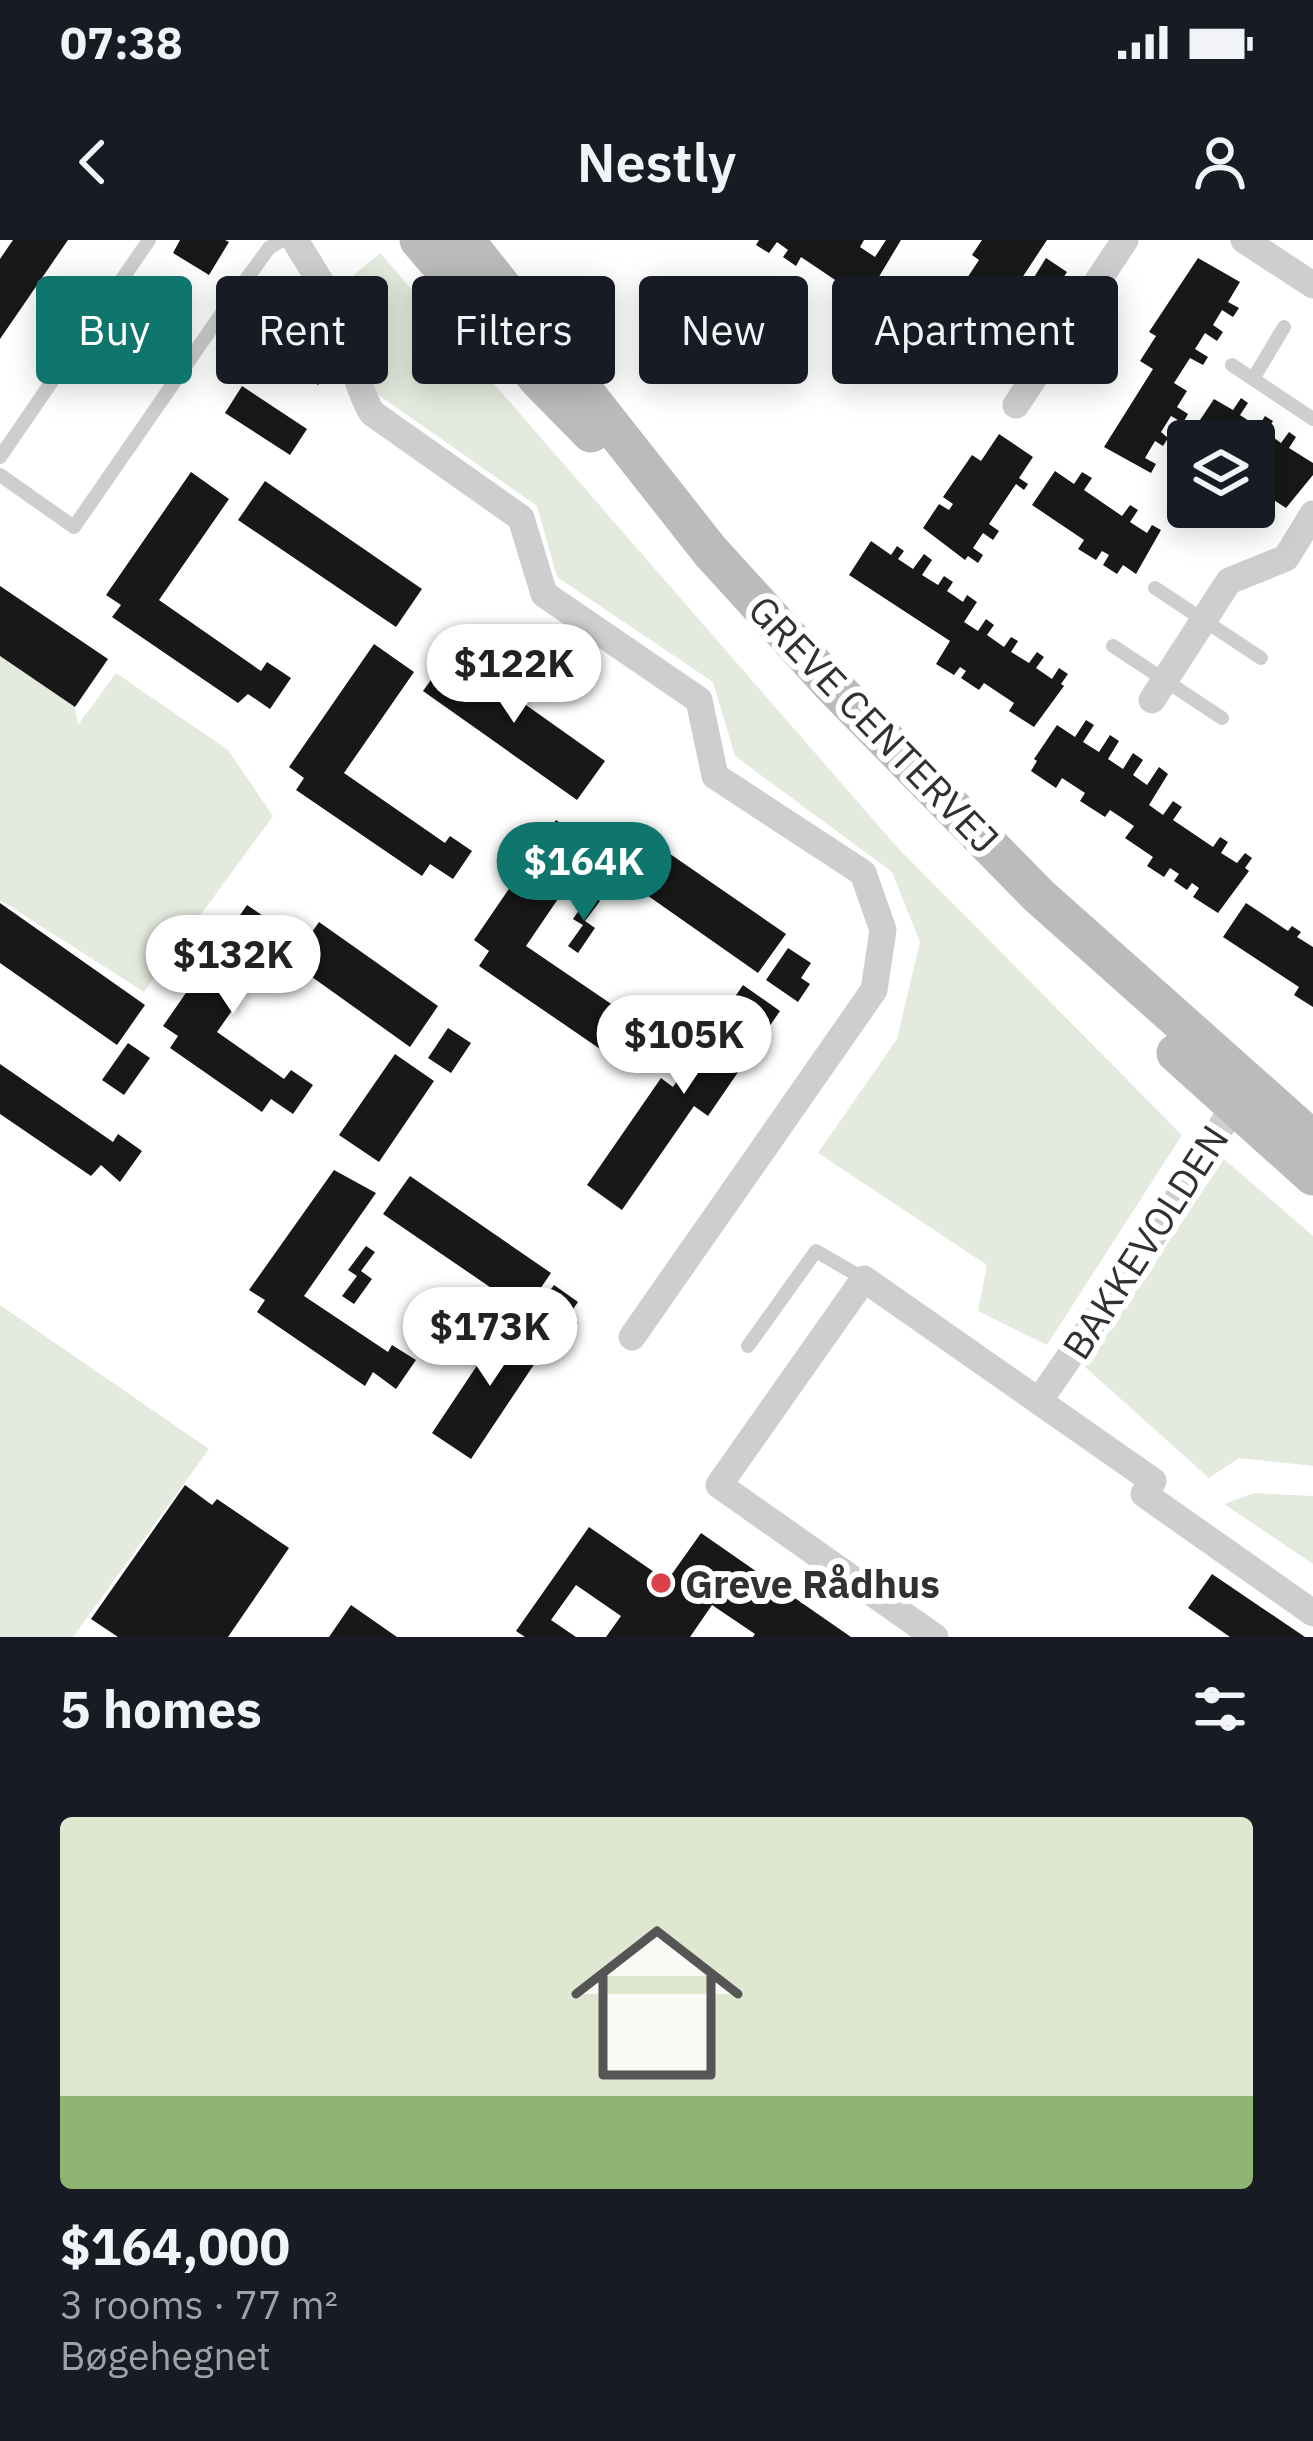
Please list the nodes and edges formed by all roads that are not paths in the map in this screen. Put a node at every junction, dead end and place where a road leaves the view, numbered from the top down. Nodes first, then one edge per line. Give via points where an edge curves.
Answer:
1 (149, 240) edge
2 (282, 240) edge
3 (295, 240) edge
4 (419, 240) edge
5 (465, 240) edge
6 (1125, 240) edge
7 (1244, 240) edge
8 (1313, 285) edge
9 (1285, 327) dead end
10 (1232, 365) dead end
11 (1253, 379) junction
12 (1016, 405) dead end
13 (1313, 418) edge
14 (0, 457) edge
15 (0, 475) edge
16 (1313, 514) edge
17 (710, 550) junction
18 (1155, 588) dead end
19 (1204, 620) junction
20 (1113, 646) dead end
21 (1261, 658) dead end
22 (1158, 690) junction
23 (1222, 718) dead end
24 (1241, 1095) junction
25 (1313, 1140) edge
26 (1313, 1176) edge
27 (863, 1279) junction
28 (632, 1337) dead end
29 (748, 1346) dead end
30 (1039, 1401) junction
31 (1313, 1612) edge
32 (935, 1637) edge

1 - 14 lane
2 - 15 lane via 244,282 74,527
3 - 28 street via 343,328 372,412 521,518 544,594 699,700 716,776 863,873 883,930 874,990
4 - 17 street, GREVE CENTERVEJ via 539,380
5 - 17 street, GREVE CENTERVEJ
6 - 12 street
7 - 8 street
9 - 11 lane
10 - 11 lane
11 - 13 lane
16 - 19 street via 1286,558 1229,581
17 - 24 street, GREVE CENTERVEJ via 833,686
18 - 19 lane
19 - 21 lane
19 - 22 street
20 - 22 lane
22 - 23 lane
24 - 25 street, GREVE CENTERVEJ
24 - 26 street, GREVE CENTERVEJ
24 - 30 street, BAKKEVOLDEN
27 - 29 lane via 816,1251
27 - 30 street, BAKKEVOLDEN
27 - 32 street via 719,1485
30 - 31 street, BAKKEVOLDEN via 1153,1481 1144,1494

